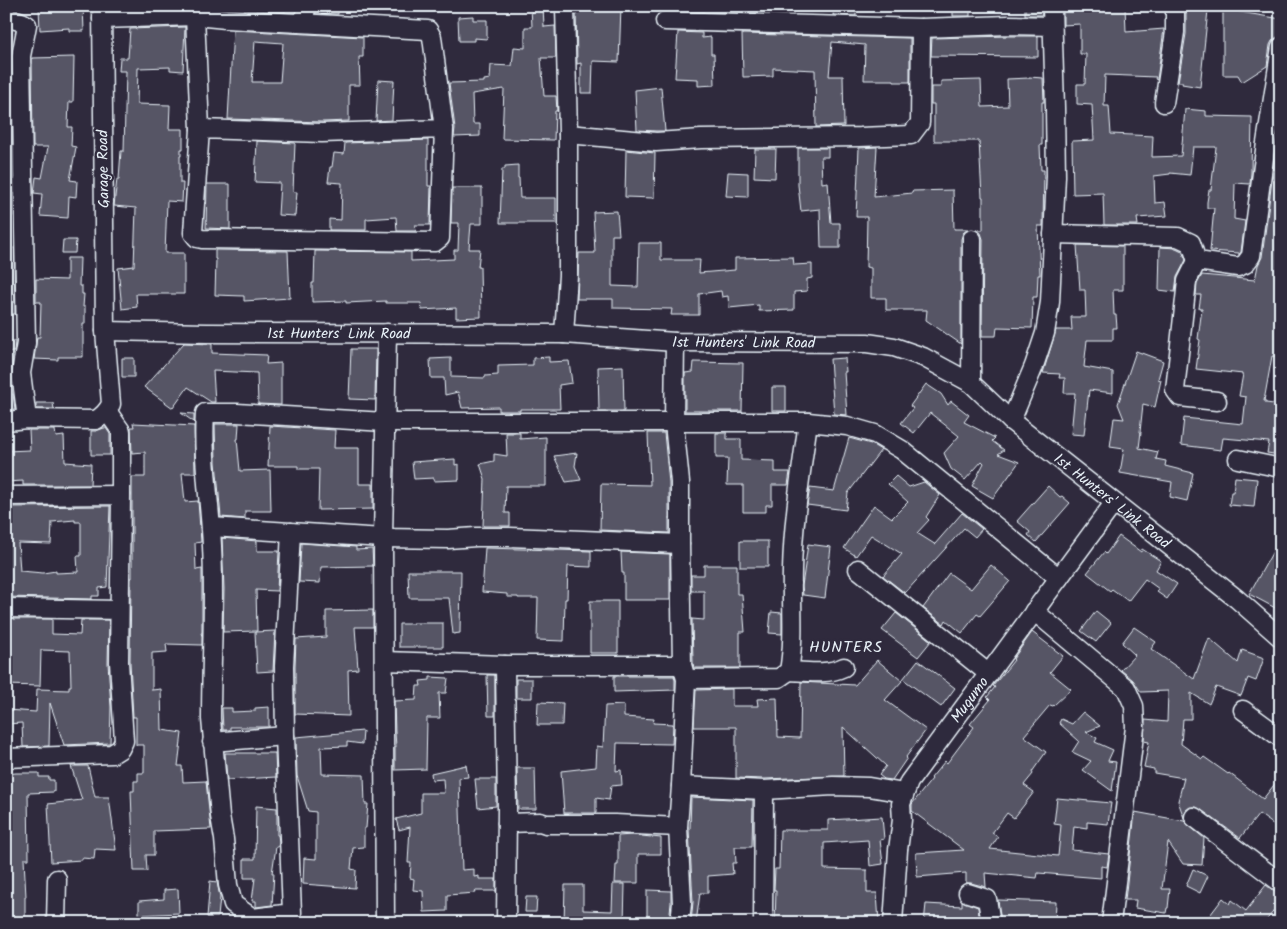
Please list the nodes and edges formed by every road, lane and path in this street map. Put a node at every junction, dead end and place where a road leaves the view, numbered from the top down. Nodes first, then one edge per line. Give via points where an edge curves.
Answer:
1 (565, 6) edge
2 (1052, 6) edge
3 (1175, 6) edge
4 (102, 13) edge
5 (305, 14) edge
6 (194, 16) junction
7 (6, 19) edge
8 (665, 21) dead end
9 (1052, 26) junction
10 (921, 28) junction
11 (1281, 47) edge
12 (1164, 103) dead end
13 (200, 128) junction
14 (444, 129) junction
15 (568, 134) junction
16 (1053, 234) junction
17 (972, 239) dead end
18 (1197, 262) junction
19 (105, 332) junction
20 (387, 333) junction
21 (564, 334) junction
22 (675, 342) junction
23 (971, 383) junction
24 (1217, 401) dead end
25 (107, 411) junction
26 (27, 419) junction
27 (6, 421) edge
28 (1011, 421) junction
29 (385, 422) junction
30 (808, 422) junction
31 (674, 423) junction
32 (1238, 459) dead end
33 (1281, 468) edge
34 (6, 496) edge
35 (121, 496) junction
36 (1114, 503) junction
37 (211, 527) junction
38 (291, 532) junction
39 (383, 538) junction
40 (680, 544) junction
41 (858, 569) dead end
42 (1059, 578) junction
43 (6, 608) edge
44 (119, 610) junction
45 (1034, 611) junction
46 (1281, 638) edge
47 (384, 661) junction
48 (505, 665) junction
49 (844, 667) dead end
50 (790, 671) junction
51 (684, 672) junction
52 (989, 674) junction
53 (1243, 710) dead end
54 (285, 736) junction
55 (1281, 738) edge
56 (212, 742) junction
57 (6, 758) edge
58 (682, 786) junction
59 (764, 790) junction
60 (904, 793) junction
61 (1194, 817) dead end
62 (507, 823) junction
63 (678, 827) junction
64 (57, 880) dead end
65 (1281, 883) edge
66 (968, 893) dead end
67 (56, 923) edge
68 (385, 923) edge
69 (506, 923) edge
70 (680, 923) edge
71 (763, 923) edge
72 (893, 923) edge
73 (991, 923) edge
74 (1111, 923) edge

1 - 15 street
2 - 9 street
3 - 12 street via 1175,32
4 - 6 street
4 - 19 street, Garage Road
5 - 6 street via 226,19
5 - 14 street via 428,30 432,37
6 - 13 street
7 - 26 street via 16,19 27,25 21,56 26,345 21,373
8 - 10 street
9 - 10 street
9 - 16 street via 1056,108
10 - 15 street via 920,123 911,135 701,138 656,142
11 - 18 street via 1252,256 1238,267
13 - 14 street via 322,133
13 - 14 street via 193,233 197,238 425,242 435,242 440,238
15 - 21 street via 568,275
16 - 18 street via 1178,237 1191,243
16 - 28 street via 1046,333
17 - 23 street
18 - 24 street via 1187,281 1175,390 1180,397
19 - 20 street, 1st Hunters' Link Road
19 - 25 street, Garage Road via 111,404
20 - 21 street, 1st Hunters' Link Road
20 - 29 street
21 - 22 street, 1st Hunters' Link Road
22 - 23 street, 1st Hunters' Link Road via 859,343 894,347 923,357
22 - 31 street
23 - 28 street, 1st Hunters' Link Road
25 - 26 street via 96,420
25 - 35 street via 121,431
26 - 27 street
28 - 36 street, 1st Hunters' Link Road
29 - 31 street
29 - 37 street via 205,413
29 - 39 street
30 - 31 street
30 - 42 street via 847,426 875,434 902,450
30 - 50 street via 795,521
31 - 40 street via 680,482
32 - 33 street
34 - 35 street
35 - 44 street
36 - 42 street, Mugumo
36 - 46 street, 1st Hunters' Link Road via 1237,599
37 - 38 street
37 - 56 street
38 - 39 street
38 - 54 street via 284,666
39 - 40 street via 476,536
39 - 47 street
40 - 51 street
41 - 52 street
42 - 45 street, Mugumo
43 - 44 street
44 - 57 street via 124,741 120,749 112,754
45 - 52 street, Mugumo
45 - 74 street via 1126,688 1134,706 1135,726
47 - 48 street
47 - 68 street
48 - 51 street
48 - 62 street
49 - 50 street via 828,673
50 - 51 street via 779,678
51 - 58 street
52 - 60 street, Mugumo
53 - 55 street
54 - 56 street
54 - 56 street via 292,913 253,918 233,904 228,885
58 - 59 street
58 - 63 street
59 - 60 street via 833,786
59 - 71 street
60 - 72 street, Mugumo
61 - 65 street
62 - 63 street
62 - 69 street
63 - 70 street
64 - 67 street
66 - 73 street via 987,899

